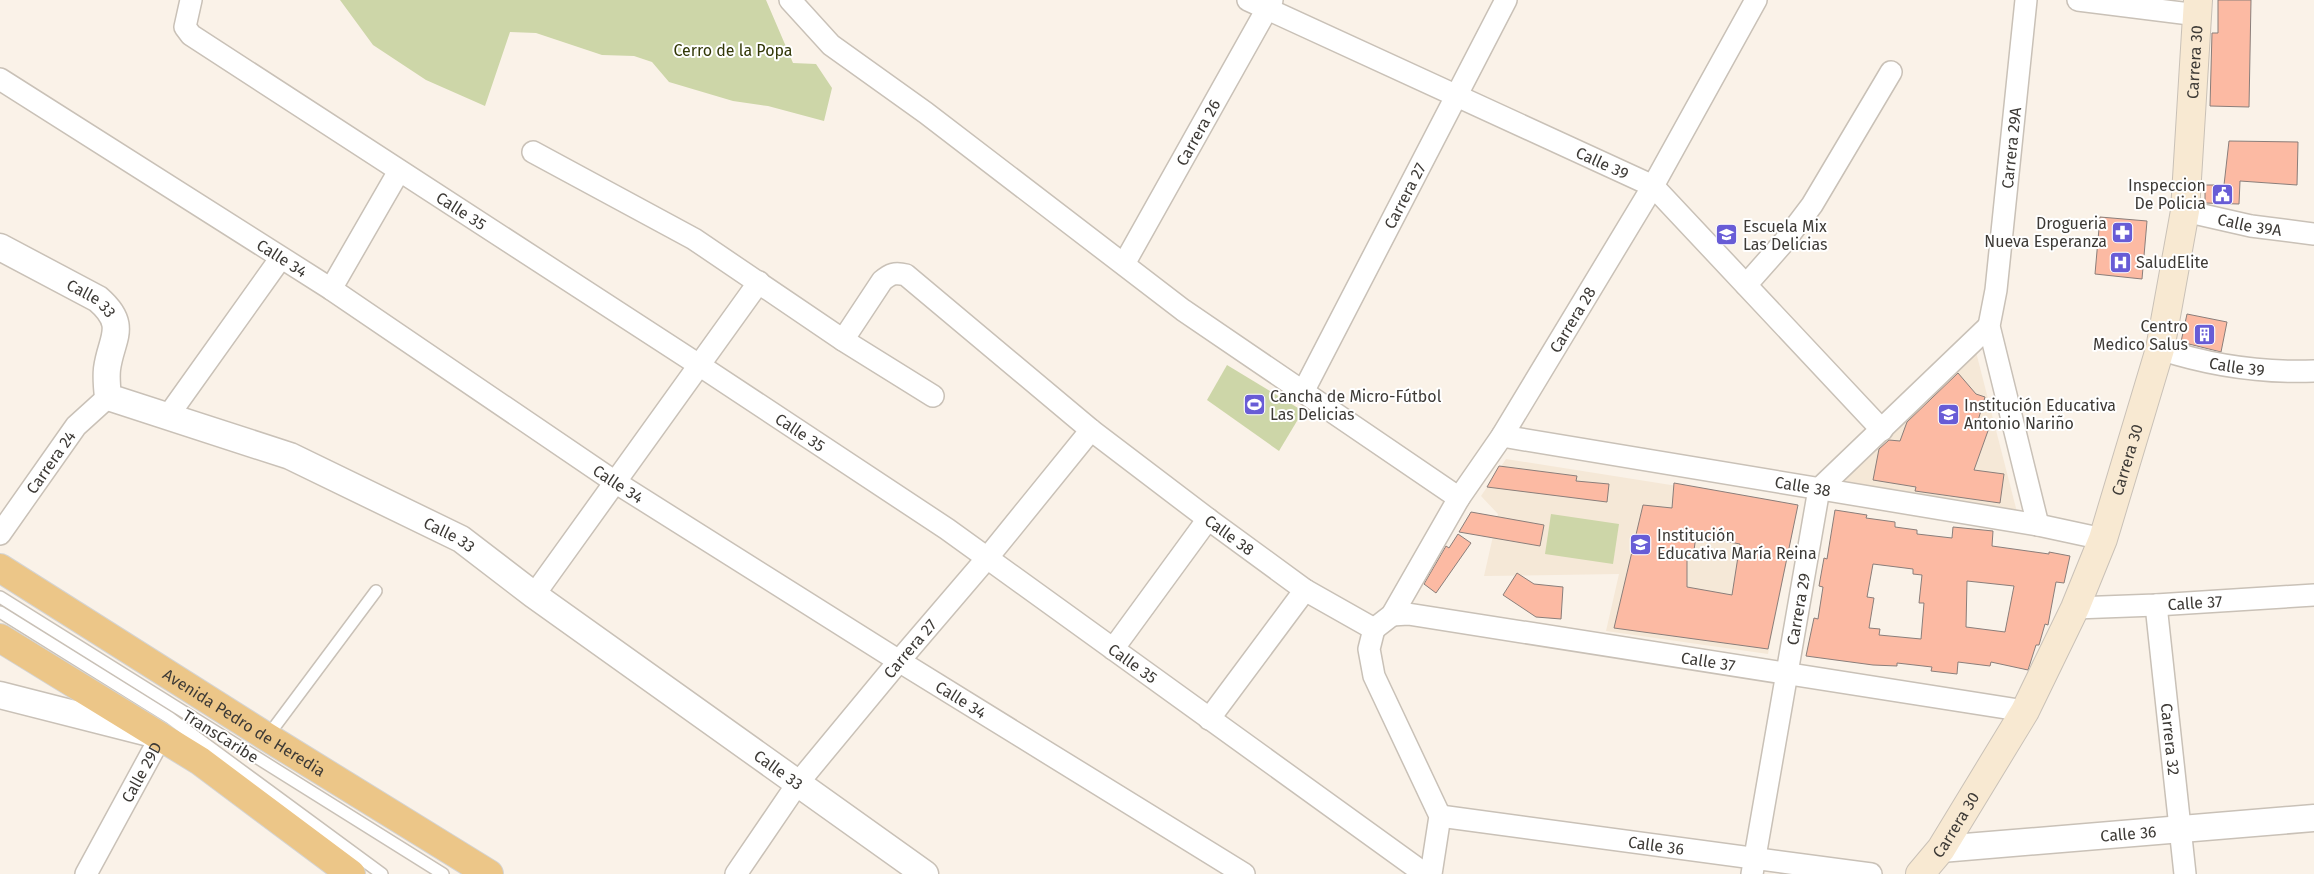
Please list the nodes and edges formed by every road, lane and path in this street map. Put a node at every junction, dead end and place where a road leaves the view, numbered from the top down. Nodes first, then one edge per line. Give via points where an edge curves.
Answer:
1 (191, 0) edge
2 (790, 0) edge
3 (1248, 0) edge
4 (1506, 0) edge
5 (1756, 0) edge
6 (2026, 0) edge
7 (2078, 0) edge
8 (1270, 5) edge
9 (2198, 8) edge
10 (1891, 72) dead end
11 (0, 79) edge
12 (1456, 96) junction
13 (533, 152) dead end
14 (399, 171) junction
15 (1653, 186) junction
16 (2185, 211) junction
17 (2314, 234) edge
18 (0, 247) edge
19 (280, 258) junction
20 (1124, 264) junction
21 (759, 282) junction
22 (1746, 285) junction
23 (331, 290) junction
24 (1989, 326) junction
25 (843, 340) junction
26 (2160, 349) junction
27 (700, 365) junction
28 (2314, 370) edge
29 (1303, 392) junction
30 (108, 396) junction
31 (932, 396) dead end
32 (168, 416) junction
33 (1091, 430) junction
34 (1882, 430) junction
35 (1502, 436) junction
36 (615, 482) junction
37 (1819, 489) junction
38 (1458, 498) junction
39 (1208, 519) junction
40 (2038, 525) junction
41 (0, 534) edge
42 (2103, 538) junction
43 (988, 558) junction
44 (0, 568) edge
45 (1306, 590) junction
46 (376, 591) dead end
47 (534, 595) junction
48 (2314, 595) edge
49 (0, 597) edge
50 (2156, 605) junction
51 (2075, 608) junction
52 (0, 612) edge
53 (1392, 615) junction
54 (1374, 629) junction
55 (0, 638) edge
56 (1113, 649) junction
57 (899, 661) junction
58 (1786, 674) junction
59 (0, 695) edge
60 (2025, 711) junction
61 (1209, 719) junction
62 (161, 736) junction
63 (267, 737) junction
64 (798, 783) junction
65 (1440, 816) junction
66 (2314, 818) edge
67 (2180, 829) junction
68 (1941, 849) junction
69 (1754, 866) edge
70 (86, 874) edge
71 (351, 874) edge
72 (382, 874) edge
73 (443, 874) edge
74 (489, 874) edge
75 (736, 874) edge
76 (925, 874) edge
77 (1244, 874) edge
78 (1425, 874) edge
79 (1432, 874) edge
80 (1872, 874) edge
81 (1920, 874) edge
82 (2185, 874) edge

1 - 14 street, Calle 35 via 185,28 190,35
2 - 20 street via 832,45
3 - 8 street, Calle 39
4 - 12 street, Carrera 27
5 - 15 street, Carrera 28
6 - 24 street, Carrera 29A via 1996,290
7 - 9 street
8 - 12 street, Calle 39
8 - 20 street, Carrera 26
9 - 16 main road, Carrera 30
10 - 22 street via 1812,205
11 - 19 street, Calle 34
12 - 15 street, Calle 39
12 - 29 street, Carrera 27
13 - 21 street via 694,239
14 - 23 street
14 - 27 street, Calle 35
15 - 22 street, Calle 39
15 - 35 street, Carrera 28
16 - 17 street, Calle 39A via 2250,226
16 - 26 main road, Carrera 30
18 - 30 street, Calle 33 via 98,299 108,308 116,339 107,371
19 - 23 street, Calle 34
19 - 32 street
20 - 29 street via 1183,310
21 - 25 street
21 - 27 street
22 - 34 street, Calle 39
23 - 36 street, Calle 34
24 - 34 street
24 - 40 street
25 - 31 street
25 - 33 street, Calle 38 via 882,281 897,272 906,275
26 - 28 street, Calle 39 via 2231,366 2290,372
26 - 42 main road, Carrera 30
27 - 36 street
27 - 43 street, Calle 35
29 - 38 street
30 - 32 street, Calle 33
30 - 41 street, Carrera 24 via 76,426
32 - 47 street, Calle 33 via 290,456 462,539
33 - 39 street, Calle 38
33 - 43 street, Carrera 27
34 - 37 street
35 - 37 street, Calle 38
35 - 38 street, Carrera 28
36 - 47 street
36 - 57 street, Calle 34
37 - 40 street, Calle 38
37 - 58 street, Carrera 29
38 - 53 street, Carrera 28
39 - 45 street, Calle 38
39 - 56 street
40 - 42 street, Calle 38
42 - 51 main road, Carrera 30
43 - 56 street, Calle 35
43 - 57 street, Carrera 27
44 - 63 highway, Avenida Pedro de Heredia
45 - 54 street, Calle 38
45 - 61 street
46 - 63 lane
47 - 64 street, Calle 33
48 - 50 street, Calle 37
49 - 73 lane, TransCaribe
50 - 51 street, Calle 37
50 - 67 street, Carrera 32
51 - 60 main road, Carrera 30
52 - 72 lane, TransCaribe via 170,718
53 - 54 street, Carrera 28
53 - 58 street, Calle 37 via 1408,614
54 - 65 street via 1369,649 1374,676
55 - 62 highway
56 - 61 street, Calle 35
57 - 64 street, Carrera 27
57 - 77 street, Calle 34
58 - 60 street, Calle 37
58 - 69 street, Carrera 29
59 - 62 street, Calle 29D
60 - 68 main road, Carrera 30
61 - 78 street, Calle 35
62 - 70 street, Calle 29D
62 - 71 highway
63 - 74 highway, Avenida Pedro de Heredia
64 - 75 street, Carrera 27
64 - 76 street, Calle 33
65 - 69 street, Calle 36
65 - 79 street
66 - 67 street, Calle 36
67 - 68 street, Calle 36
67 - 82 street, Carrera 32
68 - 81 main road, Carrera 30
69 - 80 street, Calle 36

